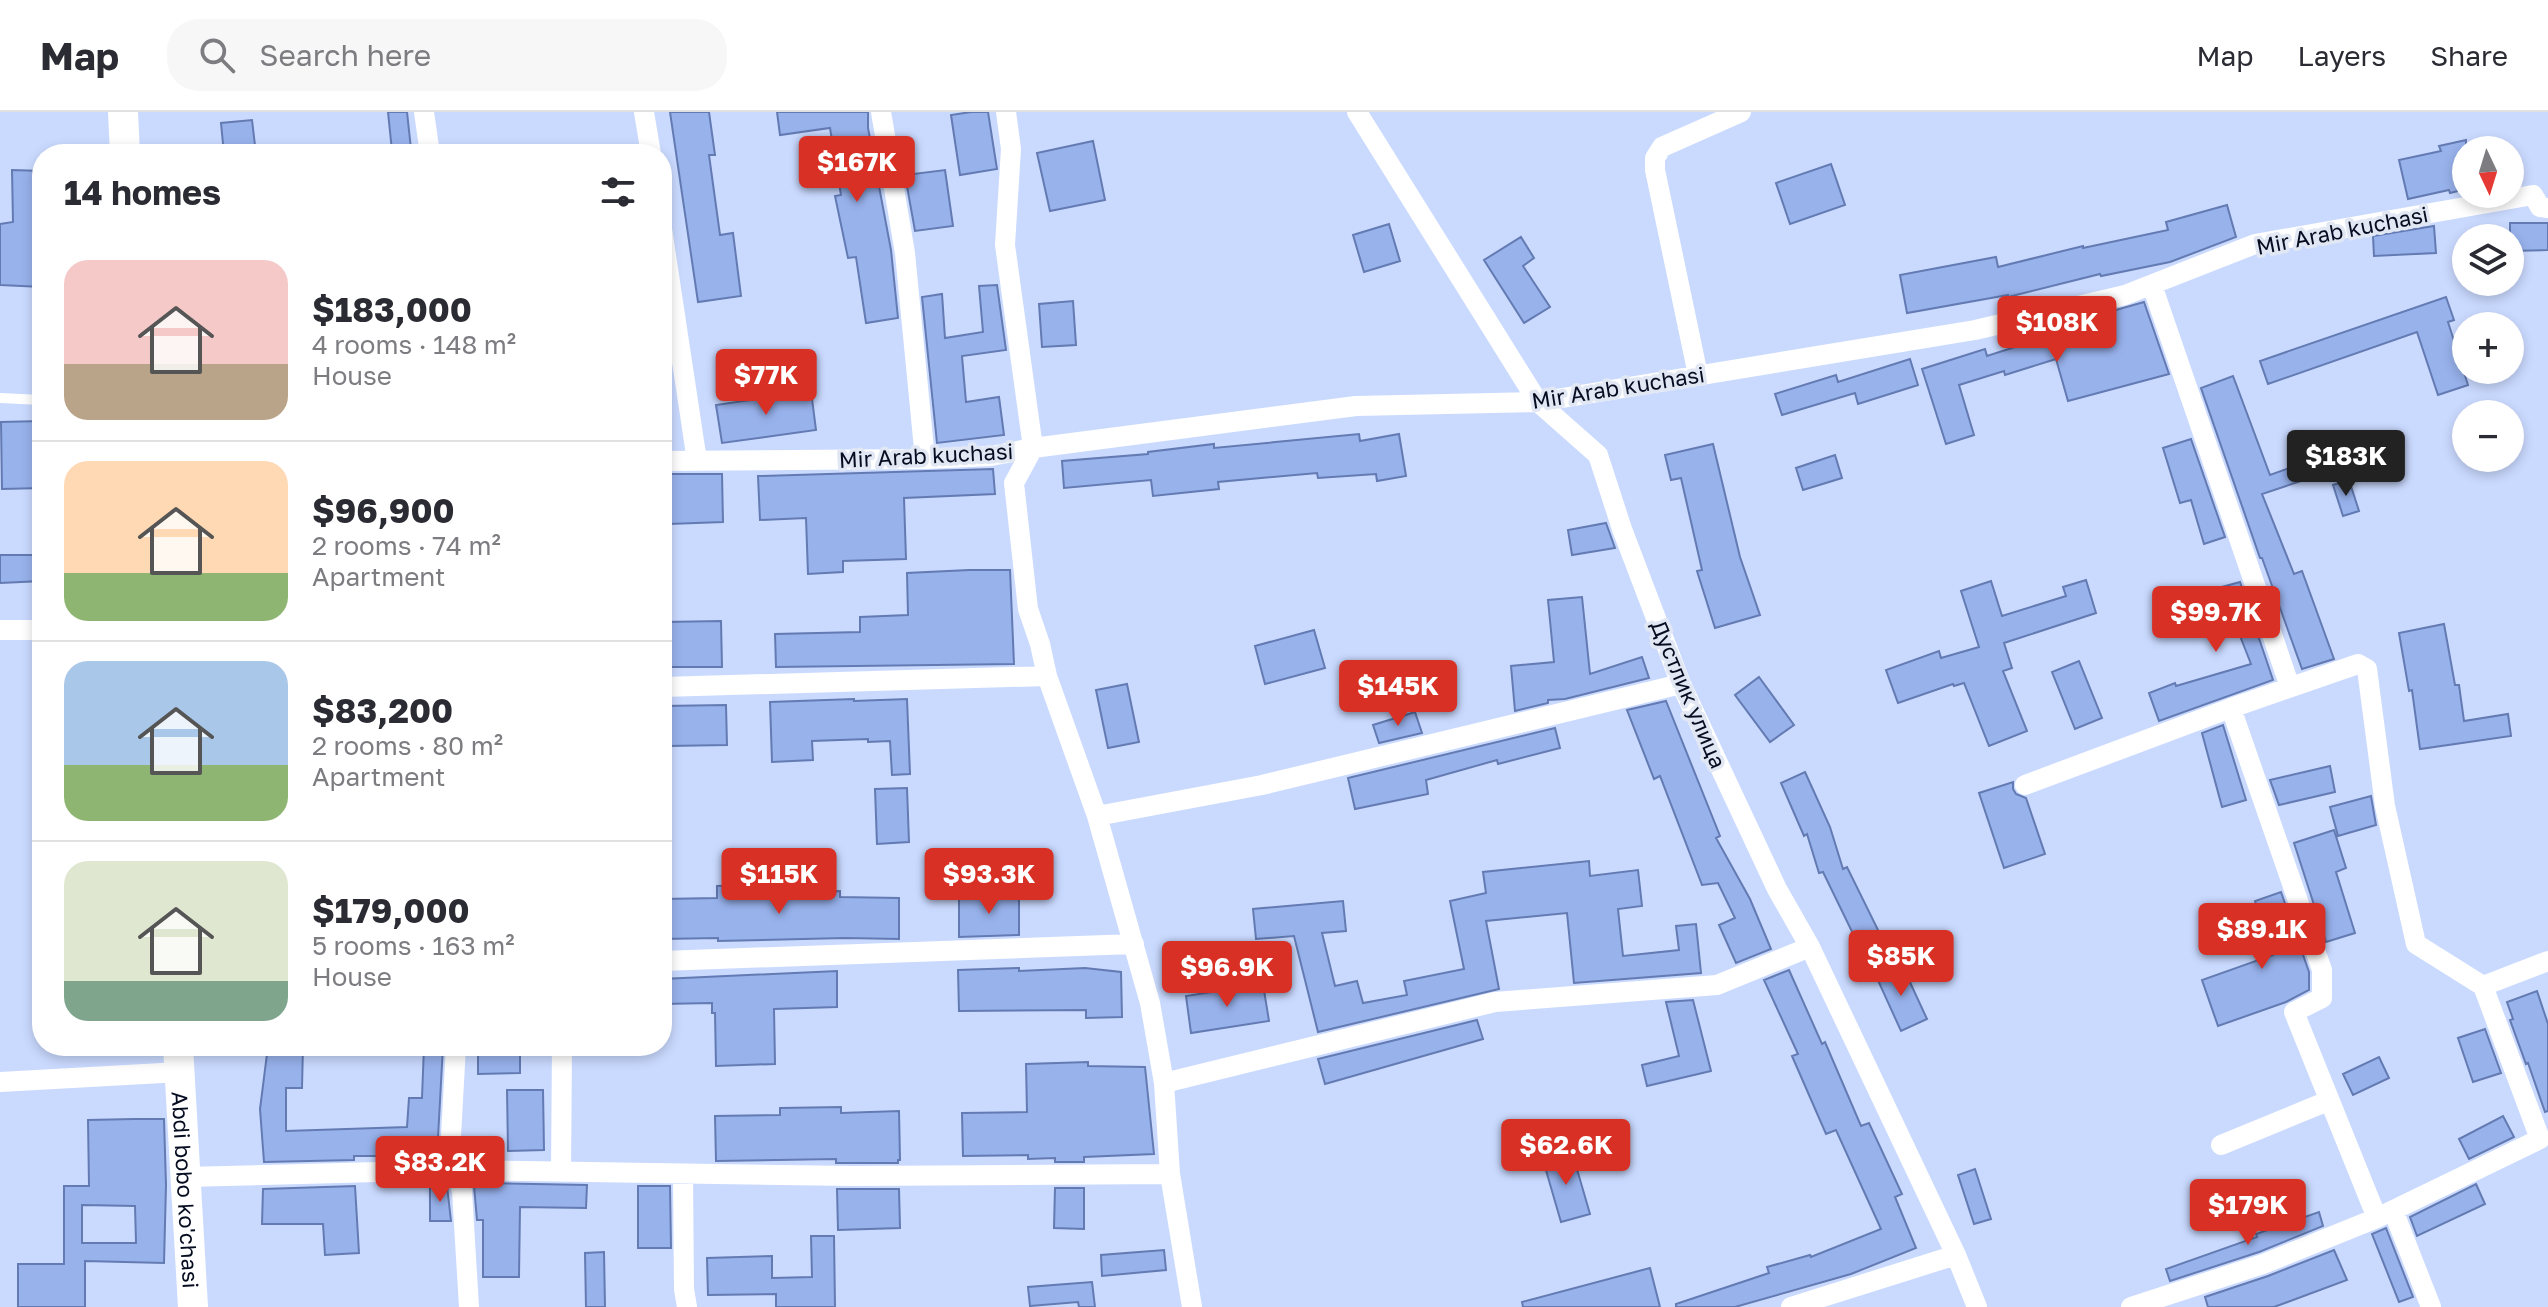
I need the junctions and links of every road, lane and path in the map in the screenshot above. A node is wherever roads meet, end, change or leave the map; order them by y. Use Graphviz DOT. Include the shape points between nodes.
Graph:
graph roads {
  1 [pos="123,112"];
  2 [pos="424,112"];
  3 [pos="644,112"];
  4 [pos="881,112"];
  5 [pos="1006,112"];
  6 [pos="1357,112"];
  7 [pos="1741,112"];
  8 [pos="125,144"];
  9 [pos="429,144"];
  10 [pos="649,144"];
  11 [pos="2548,208"];
  12 [pos="2152,285"];
  13 [pos="672,295"];
  14 [pos="1698,375"];
  15 [pos="0,398"];
  16 [pos="32,400"];
  17 [pos="1538,402"];
  18 [pos="1033,448"];
  19 [pos="925,459"];
  20 [pos="672,461"];
  21 [pos="697,461"];
  22 [pos="0,630"];
  23 [pos="32,630"];
  24 [pos="1047,676"];
  25 [pos="1681,684"];
  26 [pos="672,687"];
  27 [pos="2290,687"];
  28 [pos="2231,708"];
  29 [pos="2025,785"];
  30 [pos="1097,816"];
  31 [pos="1134,944"];
  32 [pos="1810,947"];
  33 [pos="672,961"];
  34 [pos="2548,961"];
  35 [pos="2483,986"];
  36 [pos="455,1056"];
  37 [pos="562,1056"];
  38 [pos="179,1059"];
  39 [pos="0,1082"];
  40 [pos="1164,1083"];
  41 [pos="2328,1101"];
  42 [pos="2221,1145"];
  43 [pos="454,1170"];
  44 [pos="561,1172"];
  45 [pos="683,1174"];
  46 [pos="1170,1174"];
  47 [pos="185,1177"];
  48 [pos="2385,1214"];
  49 [pos="1956,1255"];
  50 [pos="193,1307"];
  51 [pos="469,1307"];
  52 [pos="687,1307"];
  53 [pos="1192,1307"];
  54 [pos="1791,1307"];
  55 [pos="1977,1307"];
  56 [pos="2131,1307"];
  57 [pos="2431,1307"];
  1 -- 8 [label="main road"];
  2 -- 9 [label="street"];
  3 -- 10 [label="street"];
  4 -- 19 [label="street" via="905,253"];
  5 -- 18 [label="street" via="1011,149 1005,245"];
  6 -- 17 [label="street, Дустлик улица"];
  7 -- 14 [label="street" via="1662,147 1655,158"];
  11 -- 12 [label="street, Mir Arab kuchasi" via="2540,207 2533,195 2255,244"];
  12 -- 14 [label="street, Mir Arab kuchasi" via="1975,330"];
  12 -- 27 [label="street"];
  13 -- 21 [label="street"];
  14 -- 17 [label="street, Mir Arab kuchasi"];
  15 -- 16 [label="lane"];
  17 -- 18 [label="street, Mir Arab kuchasi" via="1356,406"];
  17 -- 25 [label="street, Дустлик улица" via="1598,455"];
  18 -- 19 [label="street, Mir Arab kuchasi"];
  18 -- 24 [label="street" via="1014,483 1028,609"];
  19 -- 21 [label="street, Mir Arab kuchasi"];
  20 -- 21 [label="street, Mir Arab kuchasi"];
  22 -- 23 [label="street"];
  24 -- 26 [label="street"];
  24 -- 30 [label="street"];
  25 -- 30 [label="street" via="1262,785"];
  25 -- 32 [label="street, Дустлик улица" via="1777,889"];
  27 -- 28 [label="street"];
  27 -- 35 [label="street" via="2358,664 2367,669 2385,806 2416,944"];
  28 -- 29 [label="street"];
  28 -- 41 [label="street" via="2322,970 2322,998 2294,1012"];
  30 -- 31 [label="street"];
  31 -- 33 [label="street"];
  31 -- 40 [label="street"];
  32 -- 40 [label="street" via="1717,985 1495,1002"];
  32 -- 49 [label="street, Дустлик улица"];
  34 -- 35 [label="street"];
  35 -- 48 [label="street" via="2540,1139"];
  36 -- 43 [label="street" via="450,1154"];
  37 -- 44 [label="street"];
  38 -- 39 [label="street"];
  38 -- 47 [label="main road, Abdi bobo ko'chasi"];
  40 -- 46 [label="street"];
  41 -- 42 [label="street"];
  41 -- 48 [label="street"];
  43 -- 44 [label="street"];
  43 -- 47 [label="street"];
  43 -- 51 [label="street" via="462,1191"];
  44 -- 45 [label="street"];
  45 -- 46 [label="street"];
  45 -- 52 [label="street"];
  46 -- 53 [label="street"];
  47 -- 50 [label="main road, Abdi bobo ko'chasi"];
  48 -- 56 [label="street" via="2263,1264"];
  48 -- 57 [label="street"];
  49 -- 54 [label="street"];
  49 -- 55 [label="street, Дустлик улица"];
}
